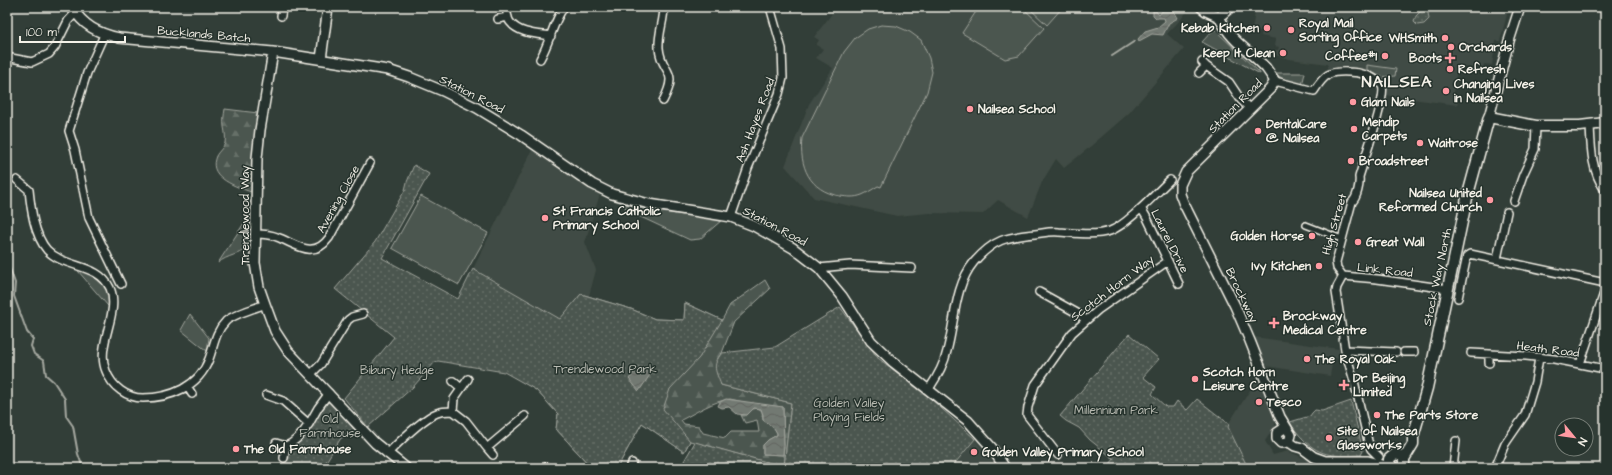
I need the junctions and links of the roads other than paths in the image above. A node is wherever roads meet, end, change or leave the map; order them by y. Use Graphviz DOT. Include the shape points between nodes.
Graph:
graph roads {
  1 [pos="280,7"];
  2 [pos="328,7"];
  3 [pos="506,7"];
  4 [pos="564,7"];
  5 [pos="664,7"];
  6 [pos="770,7"];
  7 [pos="1201,7"];
  8 [pos="1231,7"];
  9 [pos="1520,7"];
  10 [pos="76,9"];
  11 [pos="281,16"];
  12 [pos="508,17"];
  13 [pos="1219,17"];
  14 [pos="498,19"];
  15 [pos="104,35"];
  16 [pos="551,36"];
  17 [pos="273,52"];
  18 [pos="11,58"];
  19 [pos="321,59"];
  20 [pos="540,59"];
  21 [pos="1199,73"];
  22 [pos="1275,82"];
  23 [pos="1382,88"];
  24 [pos="666,100"];
  25 [pos="1250,109"];
  26 [pos="1489,117"];
  27 [pos="1605,123"];
  28 [pos="1590,125"];
  29 [pos="1536,126"];
  30 [pos="370,163"];
  31 [pos="17,180"];
  32 [pos="1170,180"];
  33 [pos="1180,185"];
  34 [pos="1605,190"];
  35 [pos="1514,201"];
  36 [pos="1141,208"];
  37 [pos="1507,212"];
  38 [pos="731,217"];
  39 [pos="1306,225"];
  40 [pos="255,234"];
  41 [pos="1342,239"];
  42 [pos="1497,259"];
  43 [pos="1168,261"];
  44 [pos="819,268"];
  45 [pos="912,268"];
  46 [pos="1343,276"];
  47 [pos="121,284"];
  48 [pos="1179,284"];
  49 [pos="1605,284"];
  50 [pos="1448,289"];
  51 [pos="1605,290"];
  52 [pos="1041,295"];
  53 [pos="1458,298"];
  54 [pos="265,304"];
  55 [pos="363,314"];
  56 [pos="1086,320"];
  57 [pos="1345,350"];
  58 [pos="1414,352"];
  59 [pos="1471,353"];
  60 [pos="1489,354"];
  61 [pos="1539,358"];
  62 [pos="1489,363"];
  63 [pos="1580,364"];
  64 [pos="1605,369"];
  65 [pos="310,375"];
  66 [pos="468,379"];
  67 [pos="453,381"];
  68 [pos="187,386"];
  69 [pos="461,388"];
  70 [pos="929,389"];
  71 [pos="329,393"];
  72 [pos="192,394"];
  73 [pos="266,395"];
  74 [pos="453,411"];
  75 [pos="525,416"];
  76 [pos="309,424"];
  77 [pos="1456,441"];
  78 [pos="276,443"];
  79 [pos="286,446"];
  80 [pos="487,448"];
  81 [pos="387,454"];
  82 [pos="493,455"];
  83 [pos="1058,455"];
  84 [pos="1378,457"];
  85 [pos="284,458"];
  86 [pos="1368,461"];
  87 [pos="1398,463"];
  88 [pos="406,468"];
  89 [pos="1005,468"];
  90 [pos="1452,468"];
  91 [pos="1496,468"];
  1 -- 11 [label="street"];
  2 -- 19 [label="street"];
  3 -- 12 [label="street"];
  4 -- 16 [label="street"];
  5 -- 24 [label="street" via="659,47 670,79"];
  6 -- 38 [label="street, Ash Hayes Road" via="782,49 783,78"];
  7 -- 13 [label="street"];
  8 -- 13 [label="street"];
  9 -- 26 [label="street, Stock Way North"];
  10 -- 15 [label="street, Bucklands Batch" via="87,26"];
  10 -- 18 [label="street" via="49,54 32,62"];
  12 -- 14 [label="street"];
  12 -- 16 [label="street" via="519,29"];
  13 -- 22 [label="street" via="1225,29 1266,68"];
  15 -- 17 [label="street, Bucklands Batch"];
  15 -- 47 [label="street" via="87,73 69,131 89,218"];
  16 -- 20 [label="street"];
  17 -- 19 [label="street, Station Road"];
  17 -- 40 [label="street, Trendlewood Way" via="259,137"];
  19 -- 38 [label="street, Station Road" via="388,70 443,91 496,119 592,184 612,194 649,204"];
  21 -- 25 [label="street" via="1204,64 1229,82"];
  22 -- 23 [label="street, Station Road" via="1314,91 1325,76 1335,72 1362,74 1376,80"];
  22 -- 25 [label="street, Station Road"];
  23 -- 41 [label="street, High Street" via="1380,104 1359,176 1360,182"];
  25 -- 33 [label="street, Station Road" via="1188,170"];
  26 -- 29 [label="main road"];
  26 -- 50 [label="main road, Stock Way North" via="1467,198"];
  27 -- 28 [label="main road"];
  28 -- 29 [label="main road"];
  28 -- 34 [label="street" via="1594,168"];
  29 -- 35 [label="street" via="1535,149"];
  30 -- 40 [label="street, Avening Close" via="329,238 322,245 306,250 274,236"];
  31 -- 68 [label="street" via="29,190 40,238 47,249 59,258 101,275 110,289 113,305 104,358 111,381 121,391 136,398 178,392"];
  32 -- 36 [label="street"];
  33 -- 86 [label="street, Brockway" via="1183,202 1235,306 1287,434 1314,457 1325,461"];
  36 -- 43 [label="street, Laurel Drive"];
  36 -- 70 [label="street" via="1109,231 1053,232 1018,236 1002,239 988,248 973,264 963,282 947,352 939,374"];
  37 -- 42 [label="street"];
  38 -- 44 [label="street, Station Road" via="787,244"];
  39 -- 41 [label="street"];
  40 -- 54 [label="street, Trendlewood Way" via="255,263"];
  41 -- 46 [label="street, High Street" via="1336,265"];
  42 -- 49 [label="street"];
  42 -- 53 [label="street" via="1470,254 1467,256"];
  43 -- 48 [label="street, Laurel Drive"];
  43 -- 56 [label="street, Scotch Horn Way"];
  44 -- 45 [label="street" via="850,265"];
  44 -- 70 [label="street, Station Road" via="842,296 870,341"];
  46 -- 50 [label="street, Link Road"];
  46 -- 57 [label="street" via="1336,292"];
  50 -- 87 [label="main road, Stock Way North" via="1413,436"];
  51 -- 63 [label="street"];
  52 -- 56 [label="street"];
  54 -- 65 [label="street, Trendlewood Way" via="281,340"];
  54 -- 68 [label="street" via="230,318 224,323 216,336 205,369"];
  55 -- 65 [label="street" via="348,320 323,360"];
  56 -- 83 [label="street, Scotch Horn Way" via="1068,338 1038,380 1027,411 1028,416"];
  57 -- 58 [label="street"];
  57 -- 84 [label="street" via="1370,449"];
  59 -- 60 [label="street, Heath Road"];
  60 -- 61 [label="street, Heath Road"];
  60 -- 62 [label="street"];
  61 -- 63 [label="street, Heath Road"];
  61 -- 91 [label="street" via="1536,382 1525,415 1505,444"];
  63 -- 64 [label="street, Heath Road"];
  65 -- 71 [label="street, Trendlewood Way"];
  66 -- 69 [label="street"];
  67 -- 69 [label="street"];
  68 -- 72 [label="street"];
  69 -- 74 [label="street" via="453,401"];
  70 -- 89 [label="street, Station Road" via="976,429"];
  71 -- 76 [label="street"];
  71 -- 81 [label="street, Trendlewood Way"];
  73 -- 76 [label="street" via="281,400"];
  74 -- 80 [label="street" via="466,421"];
  74 -- 81 [label="street" via="441,411 433,415"];
  75 -- 80 [label="street"];
  76 -- 79 [label="street" via="297,439"];
  77 -- 90 [label="street"];
  78 -- 79 [label="street"];
  79 -- 85 [label="street"];
  80 -- 82 [label="street"];
  81 -- 88 [label="street, Trendlewood Way"];
  84 -- 86 [label="street, Brockway"];
  84 -- 87 [label="street, Brockway"];
  86 -- 87 [label="street, Brockway"];
}
